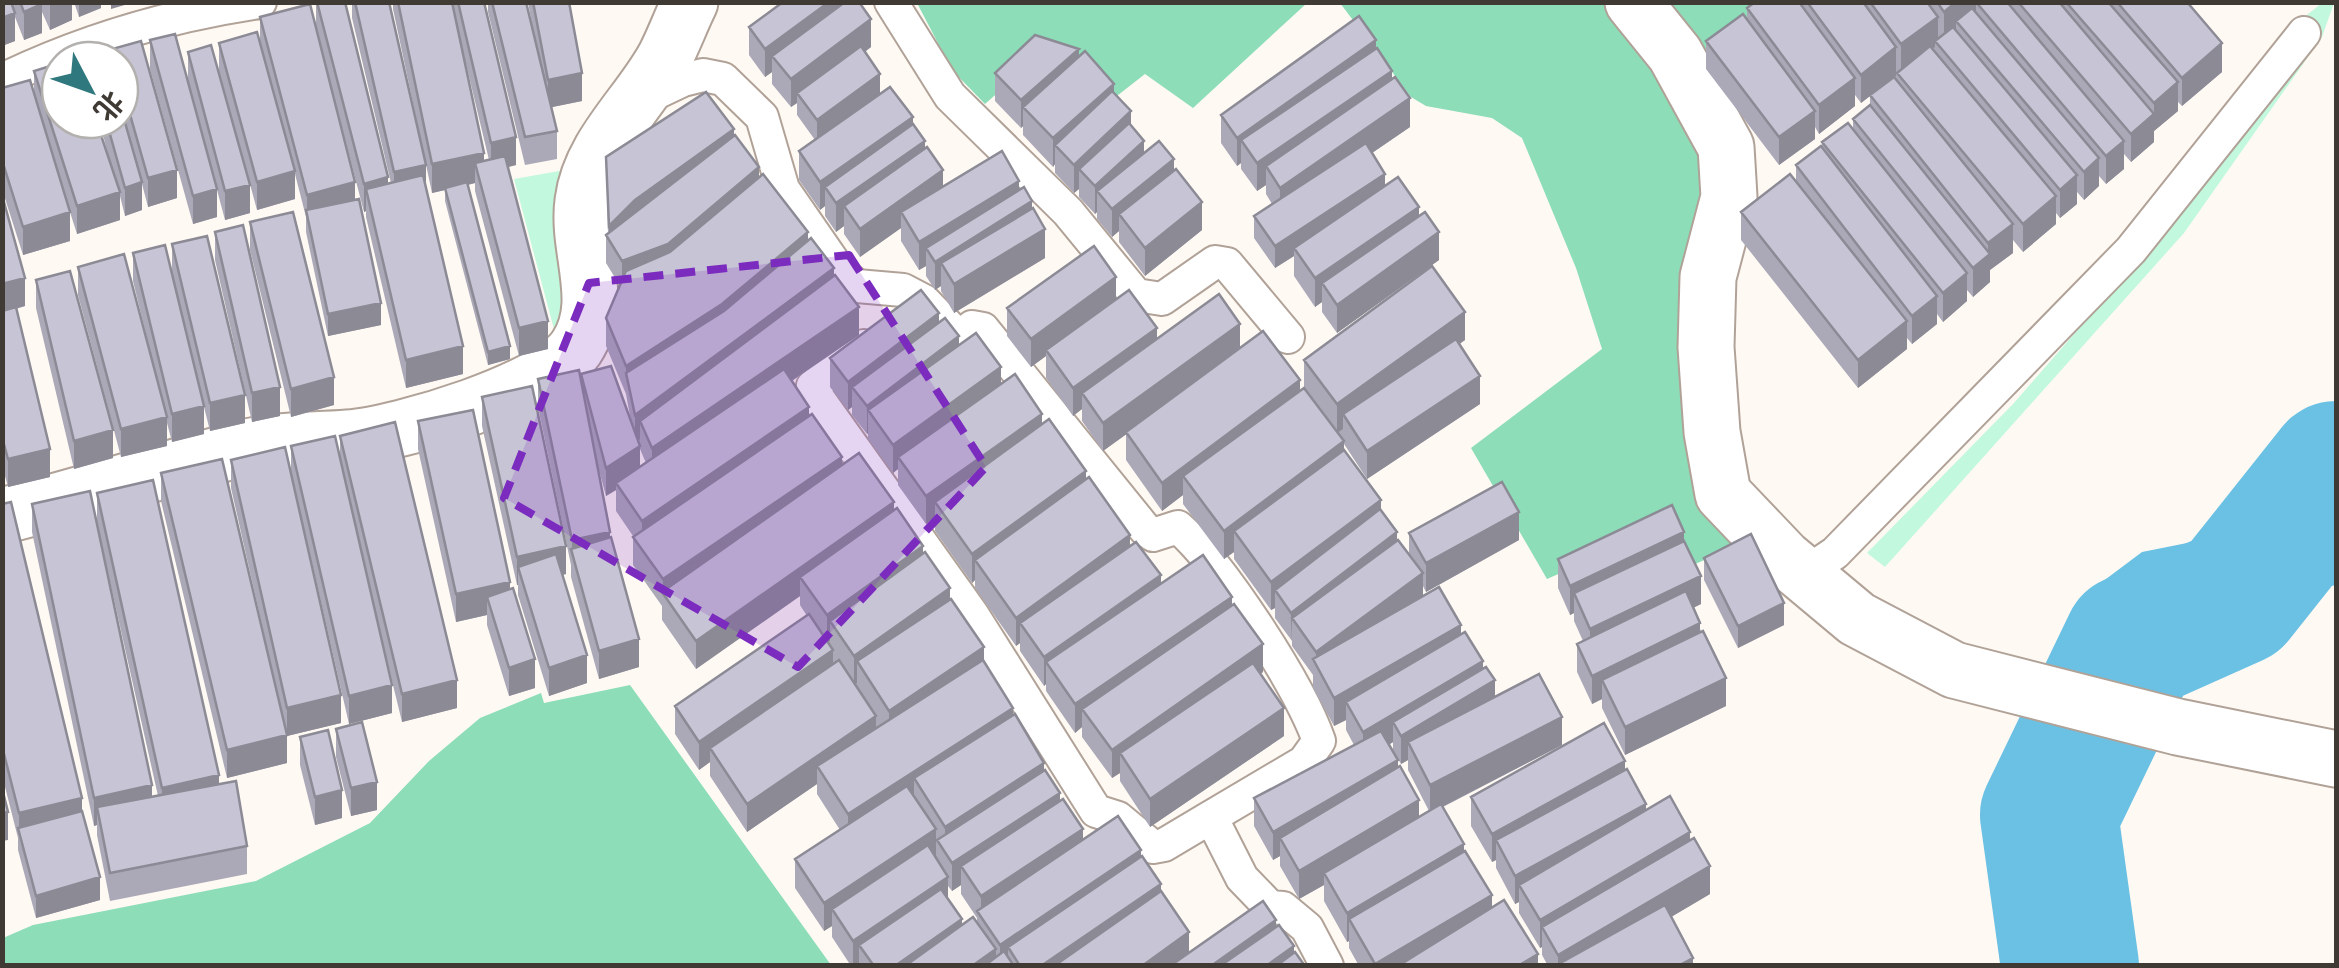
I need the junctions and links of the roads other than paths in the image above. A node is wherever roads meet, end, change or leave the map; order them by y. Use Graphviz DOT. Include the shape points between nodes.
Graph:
graph roads {
  1 [pos="260,2"];
  2 [pos="690,2"];
  3 [pos="891,2"];
  4 [pos="1632,2"];
  5 [pos="2304,33"];
  6 [pos="2,80"];
  7 [pos="636,102"];
  8 [pos="924,301"];
  9 [pos="1288,338"];
  10 [pos="2,516"];
  11 [pos="1804,574"];
  12 [pos="2336,759"];
  13 [pos="1210,816"];
  14 [pos="1327,966"];
  1 -- 6 [label="lane" via="158,22"];
  2 -- 7 [label="street"];
  3 -- 9 [label="lane" via="950,96 1068,212 1136,295 1162,298 1215,262 1227,264"];
  4 -- 11 [label="street" via="1674,54 1726,147 1729,197 1708,276 1706,347 1723,494"];
  5 -- 11 [label="lane" via="2130,250 1835,553"];
  7 -- 8 [label="lane" via="682,80 723,79 762,116 783,189 841,273 857,286 887,286"];
  7 -- 10 [label="street" via="612,132 583,198 589,324 558,369 486,402 386,432 285,439"];
  8 -- 13 [label="lane" via="954,330 964,334 972,326 995,339 1145,529 1153,535 1178,528 1185,533 1300,702 1319,741 1315,752"];
  8 -- 13 [label="lane" via="822,378 813,386 815,394 972,614 1096,812 1118,818 1153,846"];
  11 -- 12 [label="street" via="1857,618 1954,670"];
  13 -- 14 [label="lane" via="1242,878 1270,907 1282,908 1307,928"];
}
